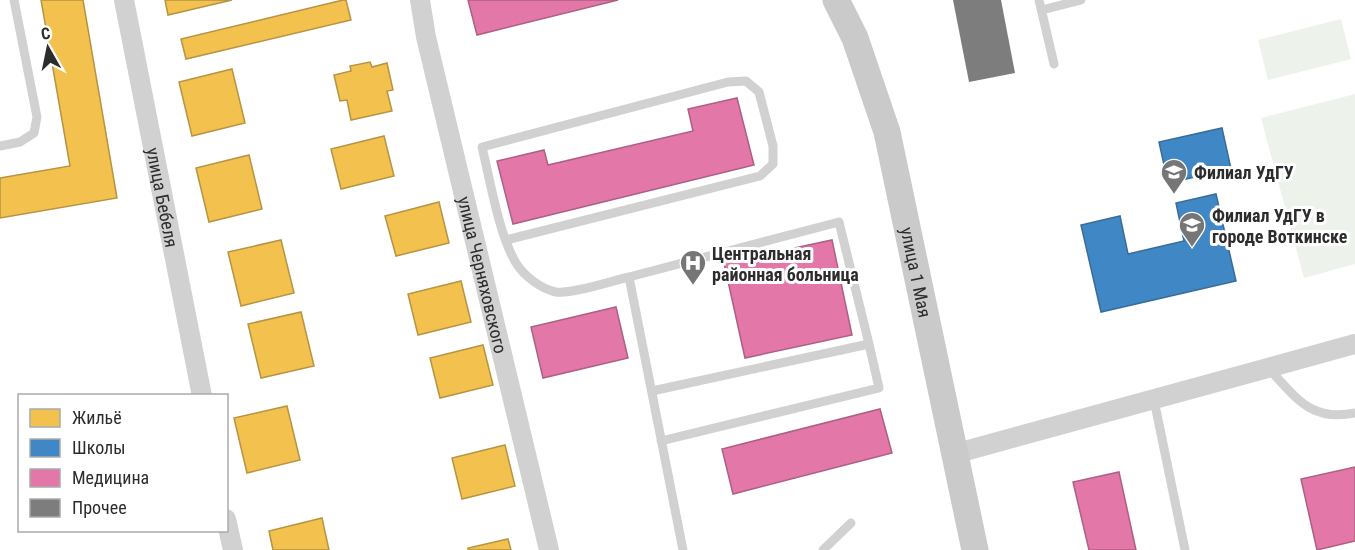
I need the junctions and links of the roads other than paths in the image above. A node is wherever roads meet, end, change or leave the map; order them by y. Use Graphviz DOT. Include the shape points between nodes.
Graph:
graph roads {
  1 [pos="14,0"];
  2 [pos="124,0"];
  3 [pos="420,0"];
  4 [pos="836,0"];
  5 [pos="1039,0"];
  6 [pos="1081,0"];
  7 [pos="1042,10"];
  8 [pos="1054,64"];
  9 [pos="0,146"];
  10 [pos="506,240"];
  11 [pos="629,277"];
  12 [pos="869,344"];
  13 [pos="1355,344"];
  14 [pos="1268,368"];
  15 [pos="652,392"];
  16 [pos="202,394"];
  17 [pos="1154,400"];
  18 [pos="1355,413"];
  19 [pos="661,441"];
  20 [pos="954,454"];
  21 [pos="851,523"];
  22 [pos="228,529"];
  23 [pos="232,550"];
  24 [pos="549,550"];
  25 [pos="683,550"];
  26 [pos="823,550"];
  27 [pos="975,550"];
  28 [pos="1185,550"];
  1 -- 9 [label="lane" via="37,117 34,133 20,142"];
  2 -- 16 [label="street, улица Бебеля"];
  3 -- 24 [label="street, улица Черняховского"];
  4 -- 20 [label="main road, улица 1 Мая" via="855,38 887,132"];
  5 -- 7 [label="lane"];
  6 -- 7 [label="lane"];
  7 -- 8 [label="lane"];
  10 -- 10 [label="lane" via="482,147 728,82 746,81 759,93 773,146 772,164 760,176"];
  10 -- 11 [label="lane" via="516,263 530,280 556,292"];
  11 -- 12 [label="lane" via="839,222"];
  11 -- 15 [label="lane"];
  12 -- 15 [label="lane"];
  12 -- 19 [label="lane" via="879,388"];
  13 -- 14 [label="street"];
  14 -- 17 [label="street"];
  14 -- 18 [label="lane" via="1304,405 1323,414"];
  15 -- 19 [label="lane"];
  17 -- 20 [label="street"];
  17 -- 28 [label="lane"];
  19 -- 25 [label="lane"];
  20 -- 27 [label="main road, улица 1 Мая"];
  21 -- 26 [label="lane"];
  22 -- 23 [label="street"];
}
